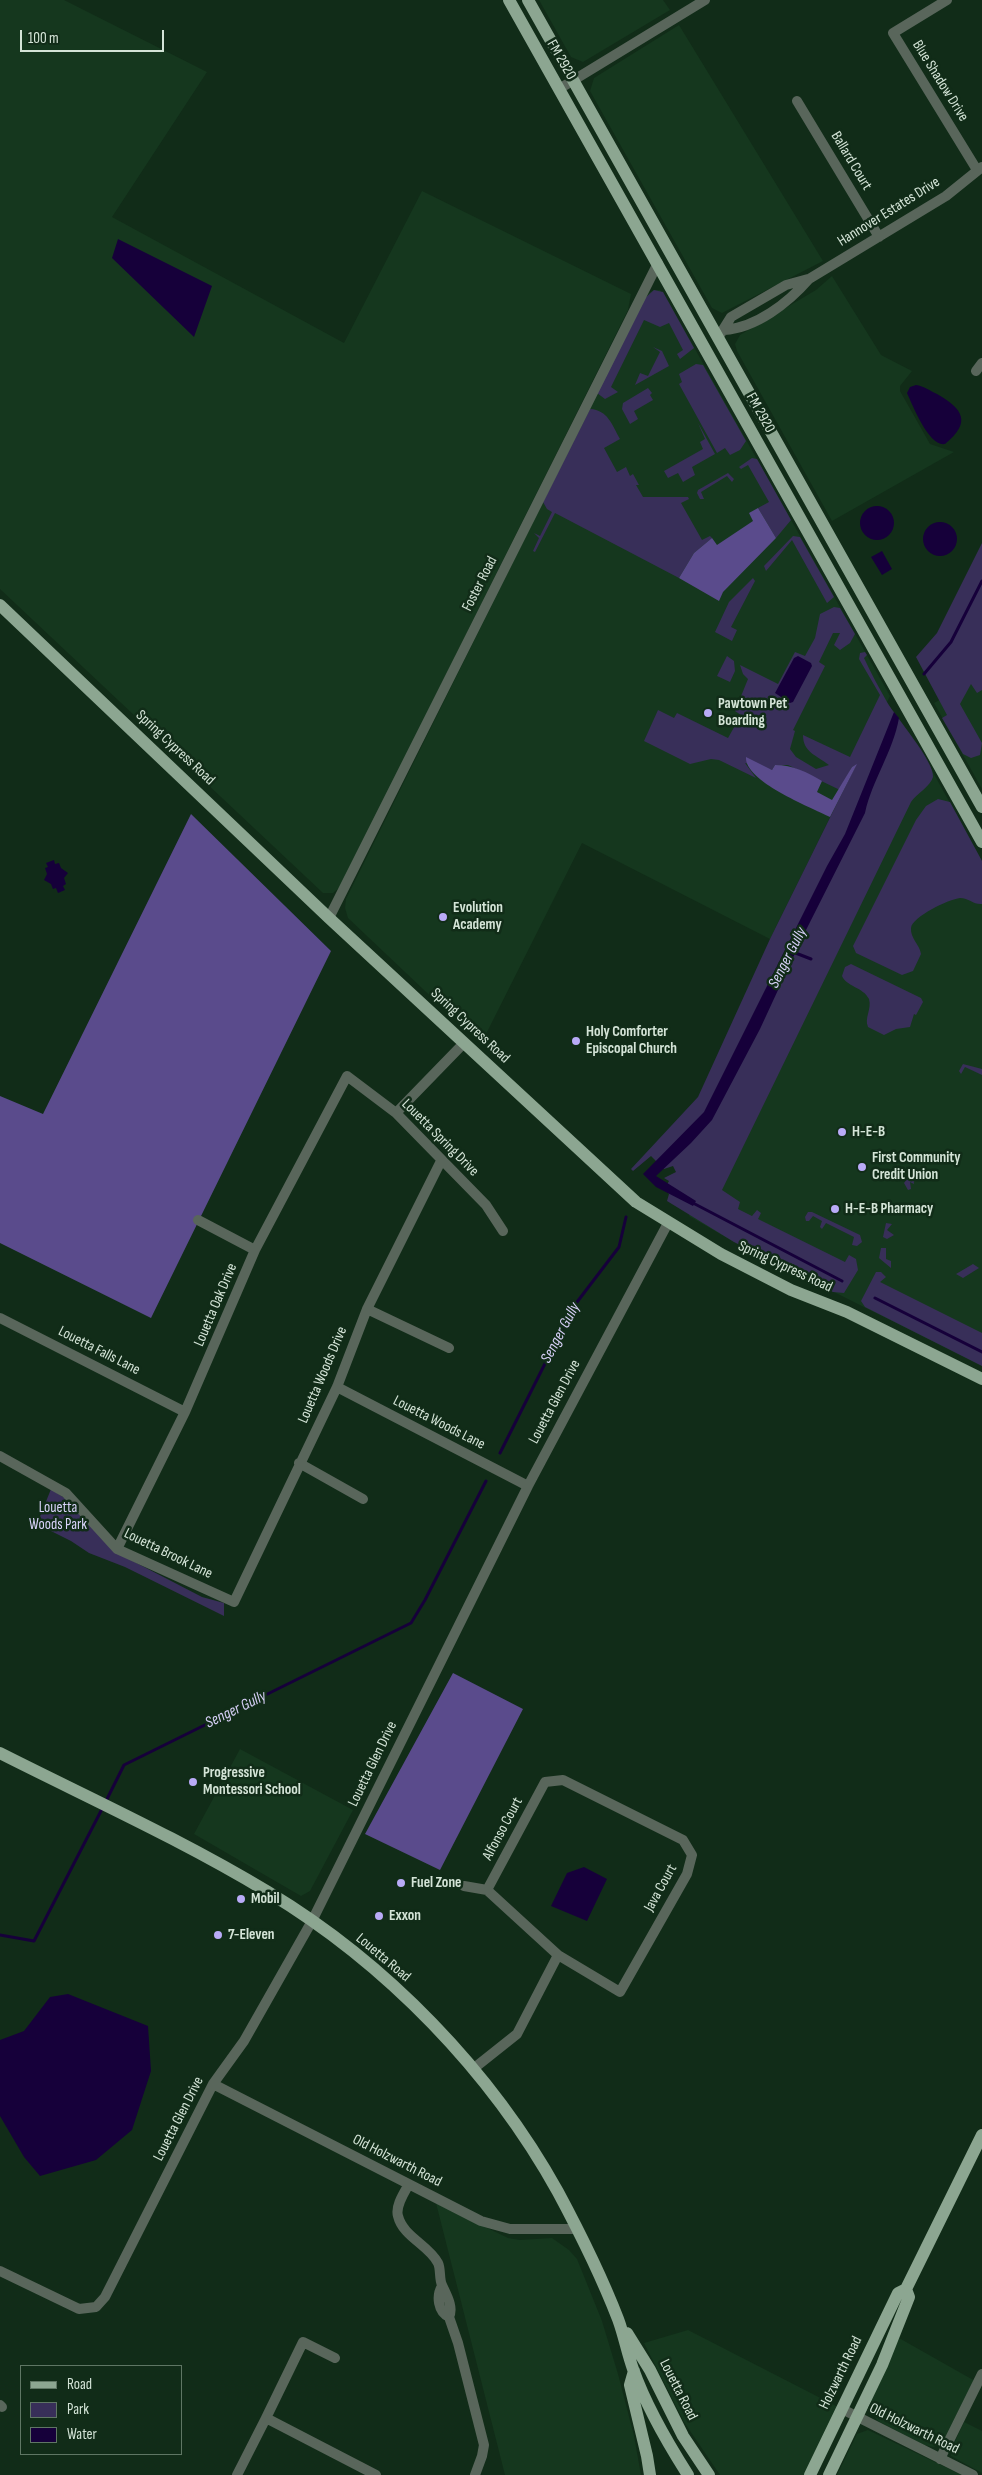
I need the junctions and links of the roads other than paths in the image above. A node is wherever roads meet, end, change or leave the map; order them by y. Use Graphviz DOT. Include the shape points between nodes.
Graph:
graph roads {
  1 [pos="509,0"];
  2 [pos="528,0"];
  3 [pos="705,0"];
  4 [pos="947,0"];
  5 [pos="573,80"];
  6 [pos="560,89"];
  7 [pos="797,102"];
  8 [pos="980,169"];
  9 [pos="879,236"];
  10 [pos="658,263"];
  11 [pos="809,279"];
  12 [pos="721,333"];
  13 [pos="0,605"];
  14 [pos="982,806"];
  15 [pos="982,842"];
  16 [pos="329,918"];
  17 [pos="464,1044"];
  18 [pos="347,1076"];
  19 [pos="396,1113"];
  20 [pos="441,1161"];
  21 [pos="198,1220"];
  22 [pos="668,1223"];
  23 [pos="503,1231"];
  24 [pos="255,1250"];
  25 [pos="367,1309"];
  26 [pos="0,1318"];
  27 [pos="449,1348"];
  28 [pos="982,1380"];
  29 [pos="337,1387"];
  30 [pos="185,1412"];
  31 [pos="0,1456"];
  32 [pos="298,1463"];
  33 [pos="528,1486"];
  34 [pos="363,1499"];
  35 [pos="117,1549"];
  36 [pos="234,1602"];
  37 [pos="0,1753"];
  38 [pos="545,1782"];
  39 [pos="464,1886"];
  40 [pos="487,1890"];
  41 [pos="312,1921"];
  42 [pos="558,1955"];
  43 [pos="473,2069"];
  44 [pos="213,2084"];
  45 [pos="982,2135"];
  46 [pos="409,2184"];
  47 [pos="577,2229"];
  48 [pos="0,2271"];
  49 [pos="906,2289"];
  50 [pos="618,2320"];
  51 [pos="335,2358"];
  52 [pos="634,2371"];
  53 [pos="982,2374"];
  54 [pos="842,2409"];
  55 [pos="857,2417"];
  56 [pos="266,2418"];
  57 [pos="940,2459"];
  58 [pos="365,2472"];
  59 [pos="237,2475"];
  60 [pos="376,2475"];
  61 [pos="474,2475"];
  62 [pos="650,2475"];
  63 [pos="688,2475"];
  64 [pos="709,2475"];
  65 [pos="810,2475"];
  66 [pos="829,2475"];
  67 [pos="973,2475"];
  1 -- 6 [label="main road, FM 2920 / FM 2920"];
  2 -- 5 [label="main road, FM 2920 / FM 2920"];
  3 -- 5 [label="street"];
  4 -- 8 [label="street, Blue Shadow Drive" via="893,33"];
  5 -- 6 [label="street"];
  5 -- 12 [label="main road, FM 2920 / FM 2920"];
  6 -- 10 [label="main road, FM 2920 / FM 2920"];
  7 -- 9 [label="street, Ballard Court"];
  8 -- 9 [label="street, Hannover Estates Drive" via="946,196"];
  9 -- 11 [label="street, Hannover Estates Drive"];
  10 -- 15 [label="main road, FM 2920 / FM 2920"];
  10 -- 16 [label="street, Foster Road"];
  11 -- 12 [label="street, Hannover Estates Drive" via="793,297 775,309 739,329"];
  11 -- 12 [label="street, Hannover Estates Drive" via="786,285 731,317"];
  12 -- 14 [label="main road, FM 2920 / FM 2920"];
  13 -- 16 [label="main road, Spring Cypress Road"];
  16 -- 17 [label="main road, Spring Cypress Road"];
  17 -- 19 [label="street"];
  17 -- 22 [label="main road, Spring Cypress Road" via="593,1165 636,1202"];
  18 -- 19 [label="street, Louetta Spring Drive"];
  18 -- 24 [label="street, Louetta Oak Drive"];
  19 -- 20 [label="street, Louetta Spring Drive"];
  20 -- 23 [label="street, Louetta Spring Drive" via="486,1205"];
  20 -- 25 [label="street, Louetta Woods Drive"];
  21 -- 24 [label="street"];
  22 -- 28 [label="main road, Spring Cypress Road" via="791,1290 847,1312"];
  22 -- 33 [label="street, Louetta Glen Drive"];
  24 -- 30 [label="street, Louetta Oak Drive"];
  25 -- 27 [label="street"];
  25 -- 29 [label="street, Louetta Woods Drive"];
  26 -- 30 [label="street, Louetta Falls Lane"];
  29 -- 32 [label="street, Louetta Woods Drive"];
  29 -- 33 [label="street, Louetta Woods Lane"];
  30 -- 35 [label="street, Louetta Oak Drive"];
  31 -- 35 [label="street, Louetta Brook Lane" via="66,1493"];
  32 -- 34 [label="street"];
  32 -- 36 [label="street, Louetta Woods Drive"];
  33 -- 41 [label="street, Louetta Glen Drive"];
  35 -- 36 [label="street, Louetta Brook Lane"];
  37 -- 41 [label="main road, Louetta Road" via="253,1883"];
  38 -- 40 [label="street, Alfonso Court"];
  38 -- 42 [label="street, Java Court" via="563,1780 684,1840 692,1855 686,1874 620,1992"];
  39 -- 40 [label="street"];
  40 -- 42 [label="street"];
  41 -- 43 [label="main road, Louetta Road" via="428,2019"];
  41 -- 44 [label="street, Louetta Glen Drive" via="244,2041"];
  42 -- 43 [label="street" via="517,2034"];
  43 -- 47 [label="main road, Louetta Road" via="540,2162"];
  44 -- 46 [label="street, Old Holzwarth Road"];
  44 -- 48 [label="street, Louetta Glen Drive" via="102,2302 90,2308 74,2308"];
  45 -- 49 [label="main road, Holzwarth Road"];
  46 -- 47 [label="street, Old Holzwarth Road" via="499,2227"];
  46 -- 61 [label="street" via="397,2215 403,2227 438,2262 451,2313 449,2317 484,2445"];
  47 -- 50 [label="main road, Louetta Road"];
  49 -- 54 [label="main road, Holzwarth Road" via="898,2293"];
  49 -- 55 [label="main road, Holzwarth Road" via="909,2297"];
  50 -- 52 [label="main road, Louetta Road"];
  50 -- 64 [label="main road, Louetta Road" via="650,2370 683,2436"];
  51 -- 56 [label="street" via="303,2342"];
  52 -- 62 [label="main road" via="630,2385"];
  52 -- 63 [label="main road, Louetta Road" via="668,2444"];
  53 -- 57 [label="street"];
  54 -- 55 [label="street, Old Holzwarth Road"];
  54 -- 65 [label="main road, Holzwarth Road"];
  55 -- 57 [label="street, Old Holzwarth Road"];
  55 -- 66 [label="main road, Holzwarth Road"];
  56 -- 58 [label="street"];
  56 -- 59 [label="street"];
  57 -- 67 [label="street, Old Holzwarth Road"];
  58 -- 60 [label="street"];
}
